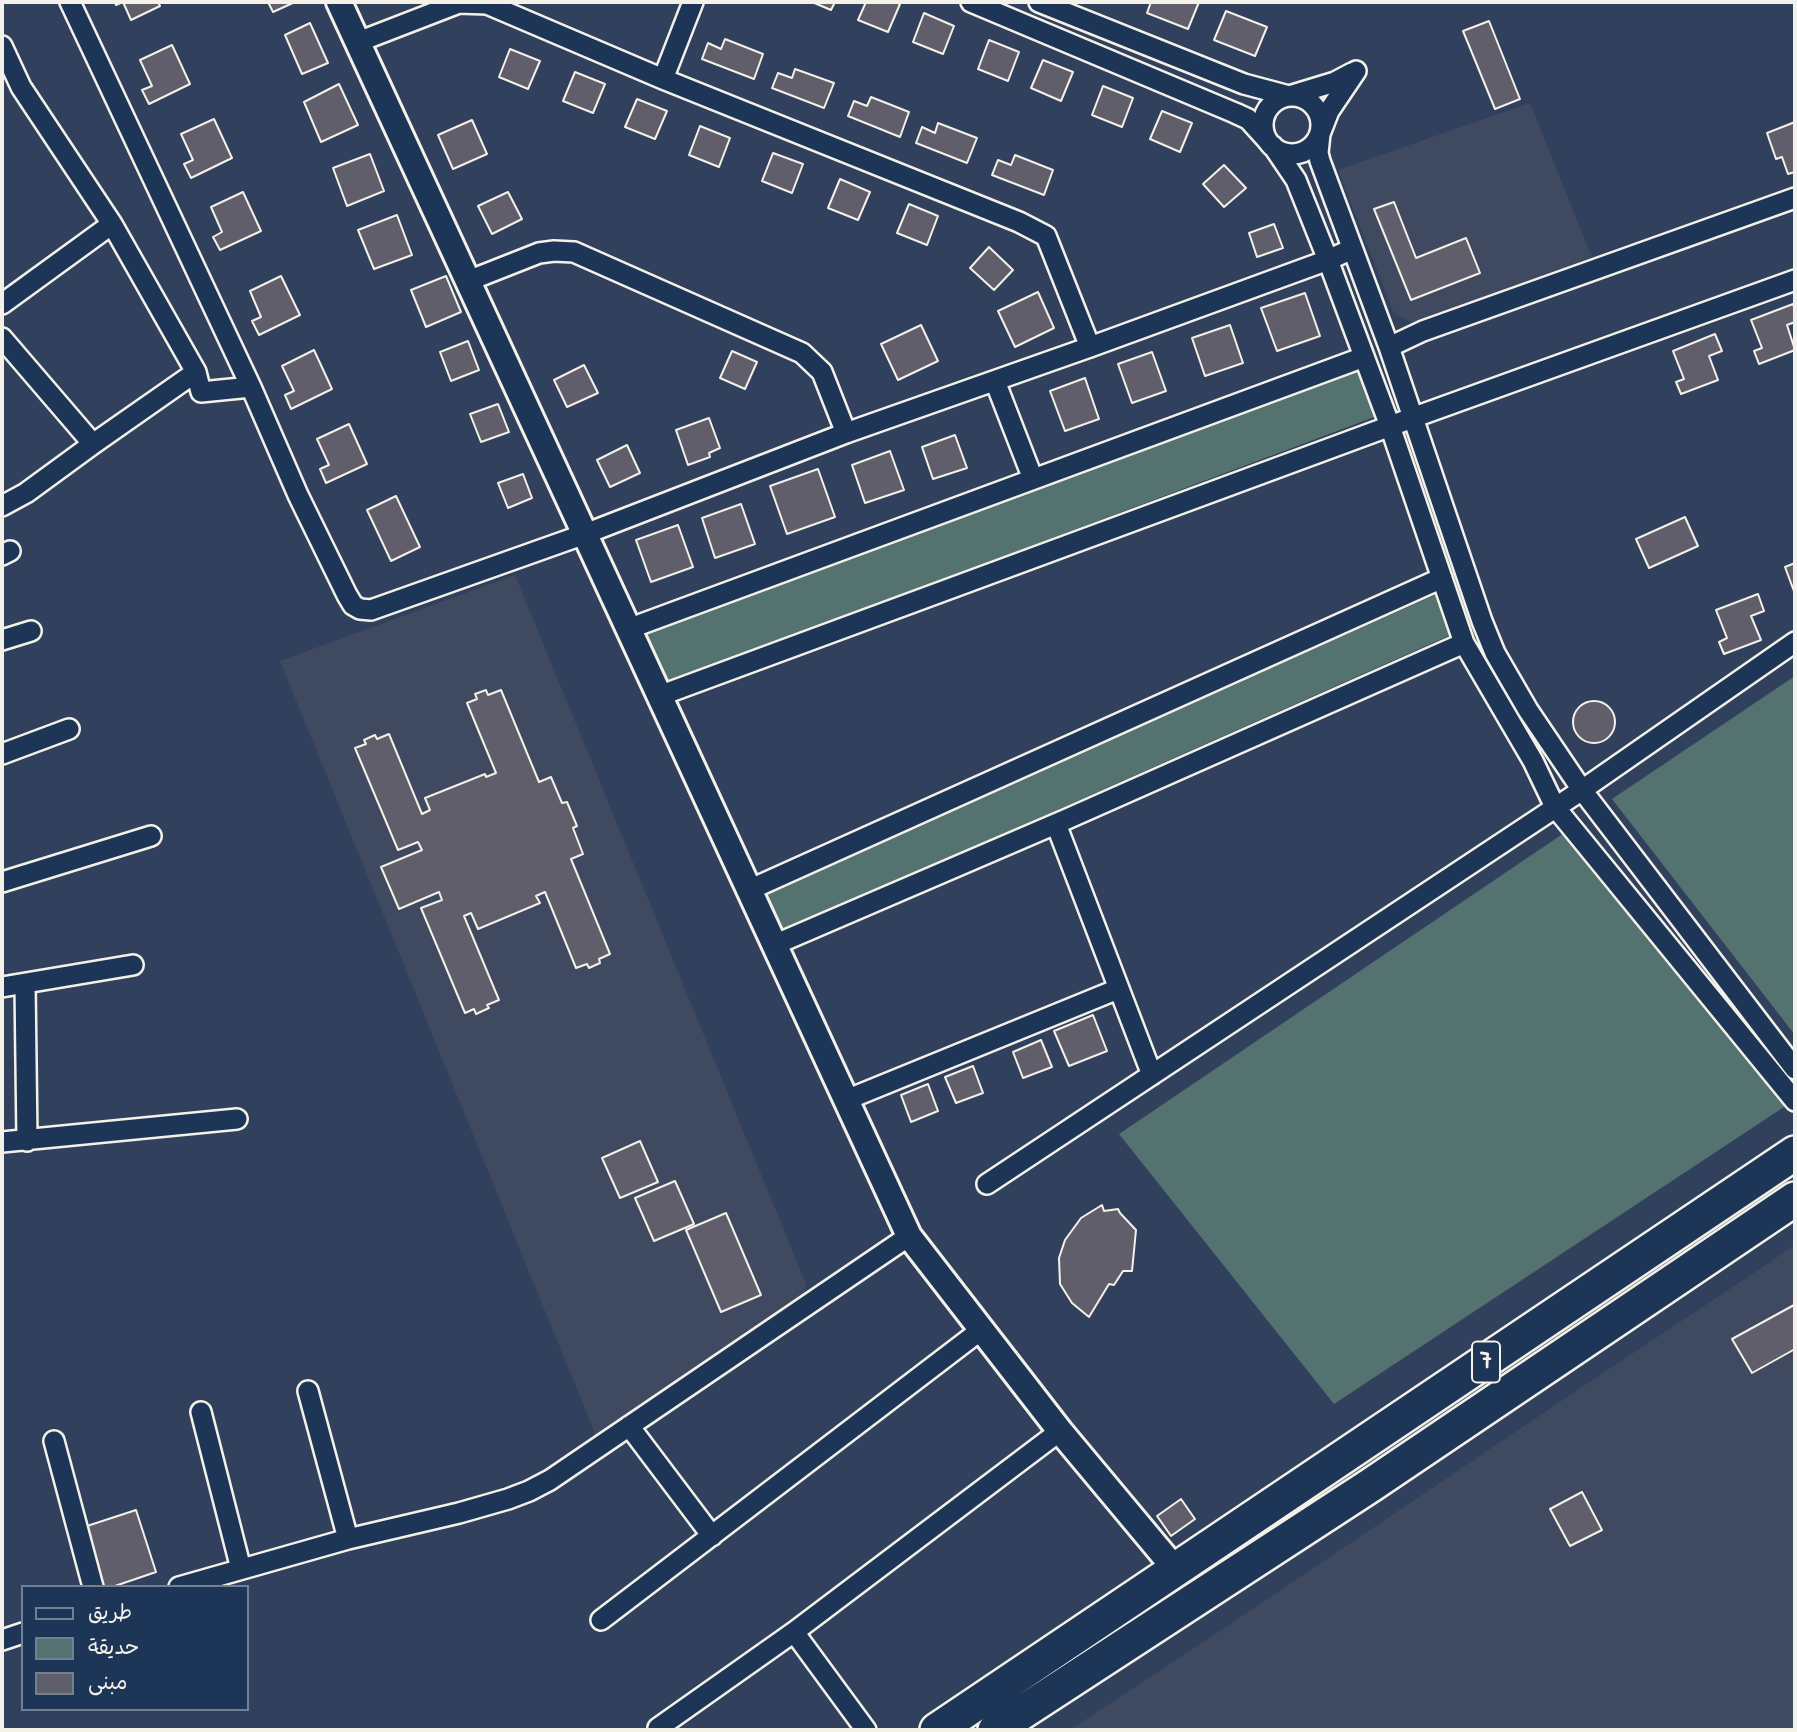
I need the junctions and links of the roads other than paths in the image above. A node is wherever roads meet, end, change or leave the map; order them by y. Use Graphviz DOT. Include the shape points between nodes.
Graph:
graph roads {
  1 [pos="70,2"];
  2 [pos="339,2"];
  3 [pos="693,2"];
  4 [pos="971,2"];
  5 [pos="1039,2"];
  6 [pos="358,42"];
  7 [pos="2,46"];
  8 [pos="663,79"];
  9 [pos="21,87"];
  10 [pos="2,92"];
  11 [pos="1289,96"];
  12 [pos="1320,134"];
  13 [pos="1270,143"];
  14 [pos="1795,198"];
  15 [pos="112,223"];
  16 [pos="1352,249"];
  17 [pos="1328,260"];
  18 [pos="1795,280"];
  19 [pos="468,281"];
  20 [pos="2,304"];
  21 [pos="2,338"];
  22 [pos="1090,346"];
  23 [pos="1389,347"];
  24 [pos="1364,356"];
  25 [pos="196,372"];
  26 [pos="995,380"];
  27 [pos="251,387"];
  28 [pos="1412,418"];
  29 [pos="1390,426"];
  30 [pos="846,433"];
  31 [pos="93,443"];
  32 [pos="1033,479"];
  33 [pos="2,506"];
  34 [pos="584,534"];
  35 [pos="1442,578"];
  36 [pos="628,629"];
  37 [pos="31,631"];
  38 [pos="2,640"];
  39 [pos="1795,642"];
  40 [pos="1464,643"];
  41 [pos="659,696"];
  42 [pos="69,729"];
  43 [pos="2,754"];
  44 [pos="1582,790"];
  45 [pos="1555,807"];
  46 [pos="1056,824"];
  47 [pos="151,836"];
  48 [pos="2,882"];
  49 [pos="749,890"];
  50 [pos="774,945"];
  51 [pos="133,965"];
  52 [pos="25,984"];
  53 [pos="2,987"];
  54 [pos="1118,989"];
  55 [pos="1795,1069"];
  56 [pos="1152,1075"];
  57 [pos="846,1100"];
  58 [pos="1795,1101"];
  59 [pos="237,1119"];
  60 [pos="27,1141"];
  61 [pos="2,1142"];
  62 [pos="1795,1153"];
  63 [pos="987,1184"];
  64 [pos="1795,1199"];
  65 [pos="909,1236"];
  66 [pos="981,1330"];
  67 [pos="308,1391"];
  68 [pos="201,1412"];
  69 [pos="629,1426"];
  70 [pos="1060,1431"];
  71 [pos="54,1441"];
  72 [pos="1329,1467"];
  73 [pos="1349,1499"];
  74 [pos="712,1536"];
  75 [pos="348,1539"];
  76 [pos="241,1569"];
  77 [pos="1176,1570"];
  78 [pos="92,1585"];
  79 [pos="186,1585"];
  80 [pos="1188,1604"];
  81 [pos="601,1620"];
  82 [pos="794,1632"];
  83 [pos="21,1634"];
  84 [pos="2,1640"];
  85 [pos="657,1728"];
  86 [pos="866,1730"];
  87 [pos="937,1730"];
  88 [pos="995,1730"];
  1 -- 27 [label="street"];
  2 -- 6 [label="street"];
  3 -- 8 [label="street"];
  4 -- 13 [label="street" via="1236,113"];
  5 -- 11 [label="street" via="1244,83"];
  6 -- 8 [label="street" via="460,3 487,4"];
  6 -- 19 [label="street"];
  7 -- 9 [label="street"];
  8 -- 22 [label="street" via="1046,236"];
  9 -- 10 [label="street"];
  9 -- 15 [label="street"];
  11 -- 12 [label="street" via="1305,100 1317,111"];
  11 -- 12 [label="street" via="1356,71 1329,111"];
  11 -- 13 [label="street" via="1274,103 1265,116 1264,132"];
  12 -- 13 [label="street" via="1303,152 1287,153"];
  12 -- 16 [label="street" via="1322,172"];
  13 -- 17 [label="street" via="1296,180"];
  14 -- 23 [label="street"];
  15 -- 20 [label="street"];
  15 -- 25 [label="street"];
  16 -- 17 [label="street"];
  16 -- 23 [label="street"];
  17 -- 22 [label="street"];
  17 -- 24 [label="street"];
  18 -- 28 [label="street"];
  19 -- 30 [label="street" via="539,253 574,252 802,353 822,372"];
  19 -- 34 [label="street"];
  21 -- 31 [label="street"];
  22 -- 26 [label="street"];
  23 -- 28 [label="street"];
  24 -- 29 [label="street"];
  24 -- 32 [label="street"];
  25 -- 27 [label="street" via="201,392"];
  25 -- 31 [label="street"];
  26 -- 30 [label="street"];
  26 -- 32 [label="street"];
  27 -- 34 [label="street" via="347,595 360,609 371,610"];
  28 -- 29 [label="street"];
  28 -- 44 [label="street" via="1495,653"];
  29 -- 35 [label="street"];
  29 -- 41 [label="street"];
  30 -- 34 [label="street"];
  31 -- 33 [label="street"];
  32 -- 36 [label="street"];
  34 -- 36 [label="street"];
  35 -- 40 [label="street"];
  35 -- 49 [label="street"];
  36 -- 41 [label="street"];
  37 -- 38 [label="street"];
  39 -- 44 [label="street"];
  40 -- 45 [label="street"];
  40 -- 46 [label="street"];
  41 -- 49 [label="street"];
  42 -- 43 [label="street"];
  44 -- 45 [label="street"];
  44 -- 55 [label="street"];
  45 -- 56 [label="street"];
  45 -- 58 [label="street"];
  46 -- 50 [label="street"];
  46 -- 54 [label="street"];
  47 -- 48 [label="street"];
  49 -- 50 [label="street"];
  50 -- 57 [label="street"];
  51 -- 52 [label="street"];
  52 -- 53 [label="street"];
  52 -- 60 [label="street"];
  54 -- 56 [label="street"];
  54 -- 57 [label="street"];
  56 -- 63 [label="street"];
  57 -- 65 [label="street"];
  59 -- 60 [label="street"];
  60 -- 61 [label="street"];
  62 -- 72 [label="highway, 7"];
  64 -- 73 [label="highway, 7"];
  65 -- 66 [label="street"];
  65 -- 69 [label="street"];
  66 -- 70 [label="street"];
  66 -- 74 [label="street"];
  67 -- 75 [label="street"];
  68 -- 76 [label="street"];
  69 -- 74 [label="street"];
  69 -- 75 [label="street" via="529,1491 460,1513"];
  70 -- 77 [label="street"];
  70 -- 82 [label="street"];
  71 -- 78 [label="street"];
  72 -- 73 [label="highway"];
  72 -- 77 [label="highway, 7"];
  73 -- 80 [label="highway, 7"];
  74 -- 81 [label="street"];
  75 -- 76 [label="street"];
  76 -- 79 [label="street"];
  77 -- 80 [label="highway"];
  77 -- 87 [label="highway, 7"];
  80 -- 88 [label="highway, 7"];
  82 -- 85 [label="street"];
  82 -- 86 [label="street"];
  83 -- 84 [label="street"];
}
